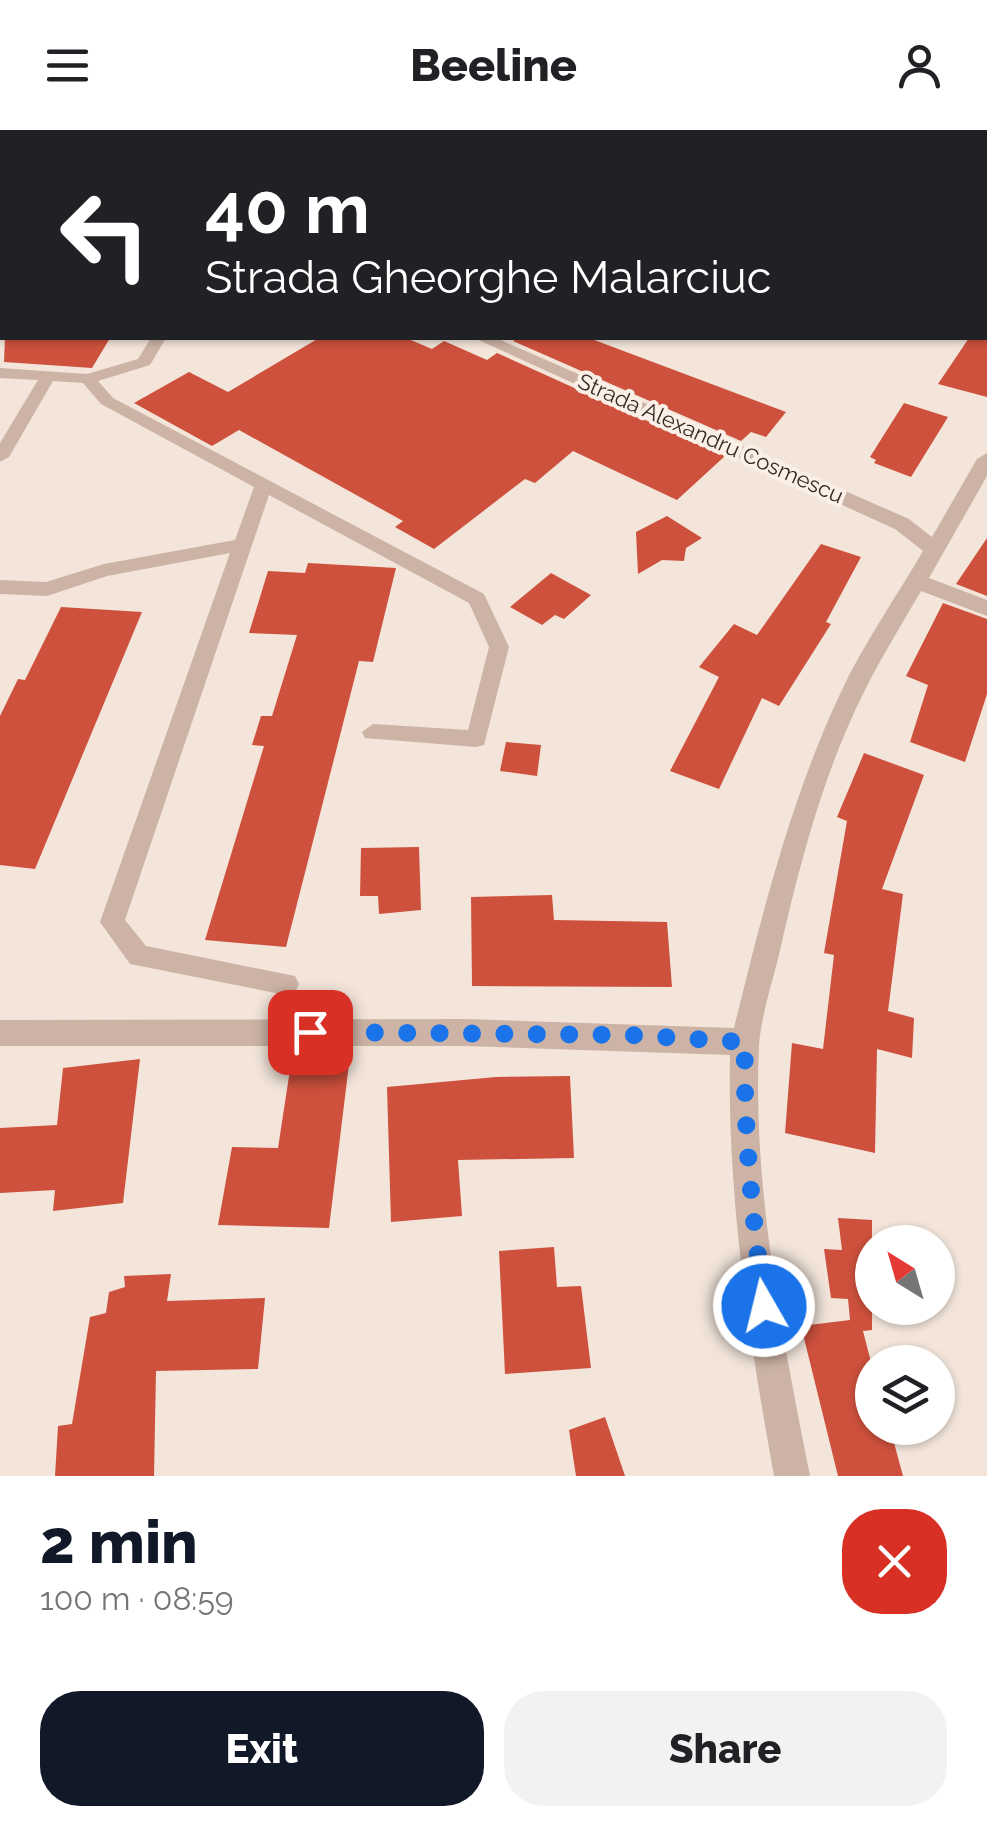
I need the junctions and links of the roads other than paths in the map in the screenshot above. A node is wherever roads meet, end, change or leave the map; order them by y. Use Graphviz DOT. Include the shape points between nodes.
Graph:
graph roads {
  1 [pos="157,340"];
  2 [pos="488,340"];
  3 [pos="0,372"];
  4 [pos="49,376"];
  5 [pos="88,379"];
  6 [pos="0,457"];
  7 [pos="987,459"];
  8 [pos="264,482"];
  9 [pos="242,545"];
  10 [pos="934,549"];
  11 [pos="914,580"];
  12 [pos="0,587"];
  13 [pos="987,608"];
  14 [pos="373,732"];
  15 [pos="286,984"];
  16 [pos="0,1033"];
  17 [pos="745,1042"];
  18 [pos="792,1476"];
  1 -- 5 [label="lane" via="144,362"];
  2 -- 10 [label="street, Strada Alexandru Cosmescu" via="884,516"];
  3 -- 4 [label="lane"];
  4 -- 5 [label="lane"];
  4 -- 6 [label="lane"];
  5 -- 8 [label="lane" via="107,401"];
  7 -- 10 [label="street"];
  8 -- 9 [label="lane"];
  8 -- 14 [label="lane" via="477,599 500,648 476,738"];
  9 -- 12 [label="lane" via="104,570 47,589"];
  9 -- 15 [label="lane" via="112,922 138,956"];
  10 -- 11 [label="street"];
  11 -- 13 [label="street"];
  11 -- 17 [label="street" via="854,690 801,816"];
  16 -- 17 [label="street" via="386,1032"];
  17 -- 18 [label="street" via="751,1204"];
}
